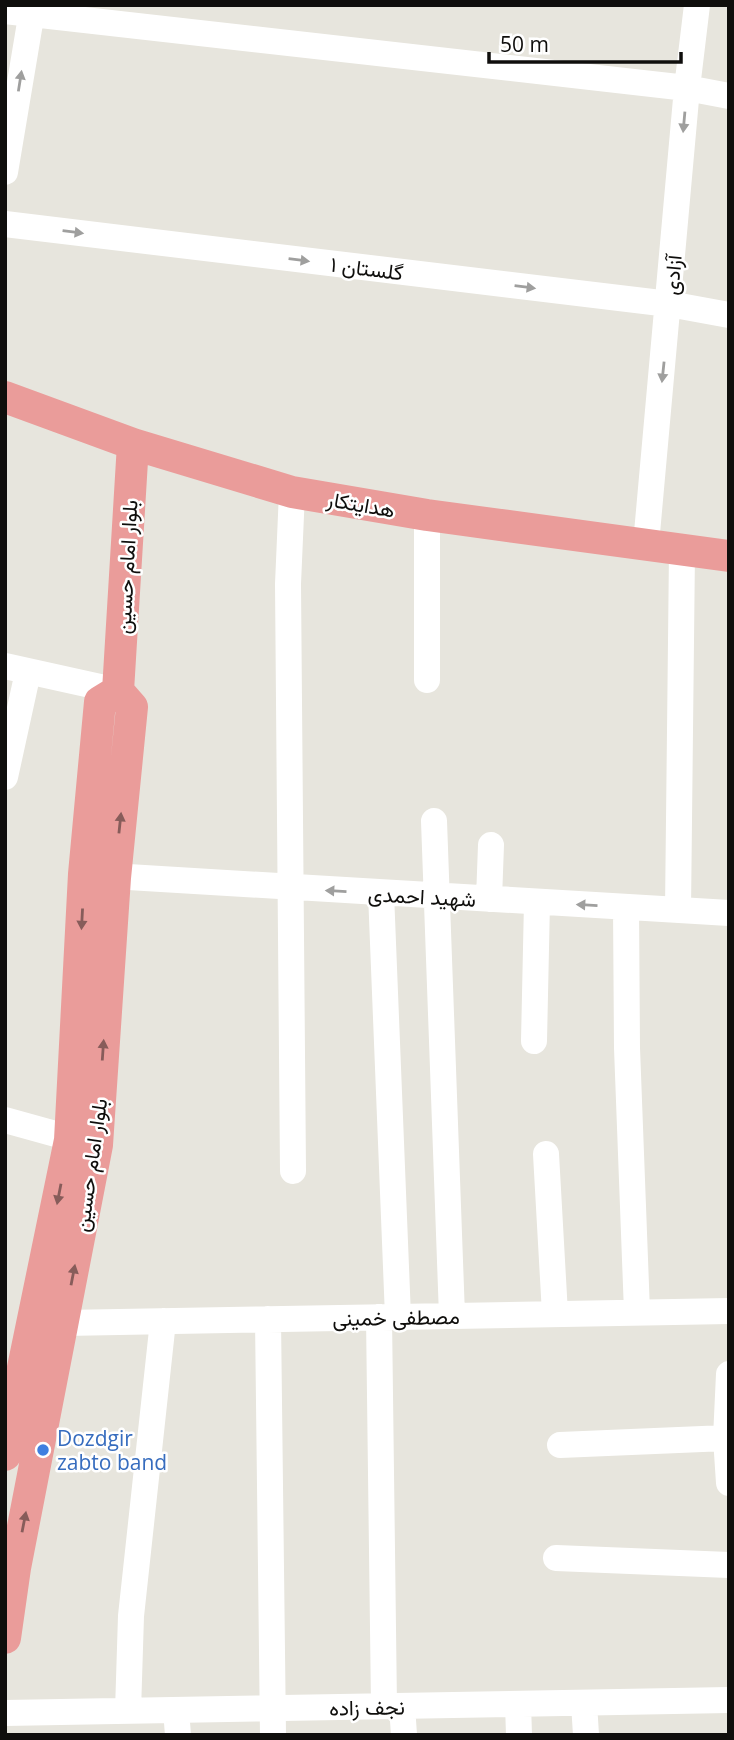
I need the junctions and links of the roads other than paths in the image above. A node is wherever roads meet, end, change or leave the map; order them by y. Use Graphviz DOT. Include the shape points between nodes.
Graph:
graph roads {
  1 [pos="697,5"];
  2 [pos="32,10"];
  3 [pos="5,11"];
  4 [pos="687,88"];
  5 [pos="729,96"];
  6 [pos="5,172"];
  7 [pos="5,224"];
  8 [pos="669,304"];
  9 [pos="729,315"];
  10 [pos="5,397"];
  11 [pos="133,444"];
  12 [pos="292,492"];
  13 [pos="426,515"];
  14 [pos="646,544"];
  15 [pos="682,551"];
  16 [pos="729,556"];
  17 [pos="17,669"];
  18 [pos="427,680"];
  19 [pos="118,691"];
  20 [pos="5,777"];
  21 [pos="434,821"];
  22 [pos="491,845"];
  23 [pos="99,876"];
  24 [pos="291,888"];
  25 [pos="381,893"];
  26 [pos="437,897"];
  27 [pos="489,899"];
  28 [pos="537,902"];
  29 [pos="625,907"];
  30 [pos="678,910"];
  31 [pos="729,913"];
  32 [pos="534,1041"];
  33 [pos="5,1120"];
  34 [pos="84,1142"];
  35 [pos="546,1154"];
  36 [pos="293,1171"];
  37 [pos="729,1311"];
  38 [pos="637,1312"];
  39 [pos="555,1314"];
  40 [pos="452,1316"];
  41 [pos="388,1317"];
  42 [pos="268,1319"];
  43 [pos="163,1321"];
  44 [pos="64,1323"];
  45 [pos="33,1328"];
  46 [pos="729,1374"];
  47 [pos="726,1438"];
  48 [pos="559,1445"];
  49 [pos="5,1455"];
  50 [pos="729,1483"];
  51 [pos="556,1558"];
  52 [pos="729,1565"];
  53 [pos="10,1568"];
  54 [pos="5,1638"];
  55 [pos="729,1700"];
  56 [pos="584,1703"];
  57 [pos="518,1704"];
  58 [pos="393,1706"];
  59 [pos="272,1709"];
  60 [pos="5,1713"];
  61 [pos="115,1719"];
  62 [pos="177,1722"];
  63 [pos="273,1735"];
  64 [pos="404,1735"];
  65 [pos="519,1735"];
  66 [pos="586,1735"];
  1 -- 4 [label="street, آزادی"];
  2 -- 3 [label="street"];
  2 -- 4 [label="street"];
  6 -- 2 [label="street, one-way"];
  4 -- 5 [label="street"];
  4 -- 8 [label="street, آزادی, one-way"];
  7 -- 8 [label="street, گلستان ۱, one-way"];
  8 -- 9 [label="street, گلستان ۱"];
  8 -- 14 [label="street, آزادی, one-way"];
  10 -- 11 [label="main road, هدایتکار"];
  11 -- 12 [label="main road, هدایتکار"];
  11 -- 19 [label="main road, بلوار امام حسین"];
  12 -- 13 [label="main road, هدایتکار"];
  12 -- 24 [label="street" via="288,584"];
  13 -- 14 [label="main road, هدایتکار"];
  13 -- 18 [label="street"];
  14 -- 15 [label="main road, هدایتکار"];
  15 -- 16 [label="main road, هدایتکار"];
  15 -- 30 [label="street"];
  17 -- 19 [label="street"];
  17 -- 20 [label="street"];
  19 -- 23 [label="main road, بلوار امام حسین" via="132,707"];
  21 -- 26 [label="street"];
  22 -- 27 [label="street"];
  23 -- 24 [label="street, شهید احمدی"];
  23 -- 34 [label="main road, بلوار امام حسین"];
  25 -- 24 [label="street, شهید احمدی, one-way"];
  24 -- 36 [label="street"];
  25 -- 26 [label="street, شهید احمدی"];
  25 -- 41 [label="street"];
  26 -- 27 [label="street, شهید احمدی"];
  26 -- 40 [label="street"];
  27 -- 28 [label="street, شهید احمدی"];
  29 -- 28 [label="street, شهید احمدی, one-way"];
  28 -- 32 [label="street"];
  29 -- 30 [label="street, شهید احمدی"];
  29 -- 38 [label="street"];
  30 -- 31 [label="street, شهید احمدی"];
  33 -- 34 [label="street"];
  44 -- 34 [label="main road, بلوار امام حسین, one-way"];
  34 -- 45 [label="main road, بلوار امام حسین, one-way"];
  35 -- 39 [label="street"];
  37 -- 38 [label="street, مصطفی خمینی"];
  38 -- 39 [label="street, مصطفی خمینی"];
  39 -- 40 [label="street, مصطفی خمینی"];
  40 -- 41 [label="street, مصطفی خمینی"];
  41 -- 42 [label="street, مصطفی خمینی"];
  41 -- 58 [label="street"];
  42 -- 43 [label="street, مصطفی خمینی"];
  42 -- 59 [label="street"];
  43 -- 44 [label="street, مصطفی خمینی"];
  43 -- 61 [label="street" via="131,1616"];
  44 -- 45 [label="street, مصطفی خمینی"];
  53 -- 44 [label="main road, بلوار امام حسین, one-way"];
  45 -- 49 [label="main road, بلوار امام حسین"];
  46 -- 47 [label="street"];
  47 -- 48 [label="street"];
  47 -- 50 [label="street"];
  51 -- 52 [label="street"];
  53 -- 54 [label="main road, بلوار امام حسین"];
  55 -- 56 [label="street, نجف زاده"];
  56 -- 57 [label="street, نجف زاده"];
  56 -- 66 [label="street"];
  57 -- 58 [label="street, نجف زاده"];
  57 -- 65 [label="street"];
  58 -- 59 [label="street, نجف زاده"];
  58 -- 64 [label="street"];
  59 -- 62 [label="street, نجف زاده"];
  59 -- 63 [label="street"];
  60 -- 61 [label="street, نجف زاده"];
  61 -- 62 [label="street, نجف زاده"];
}
